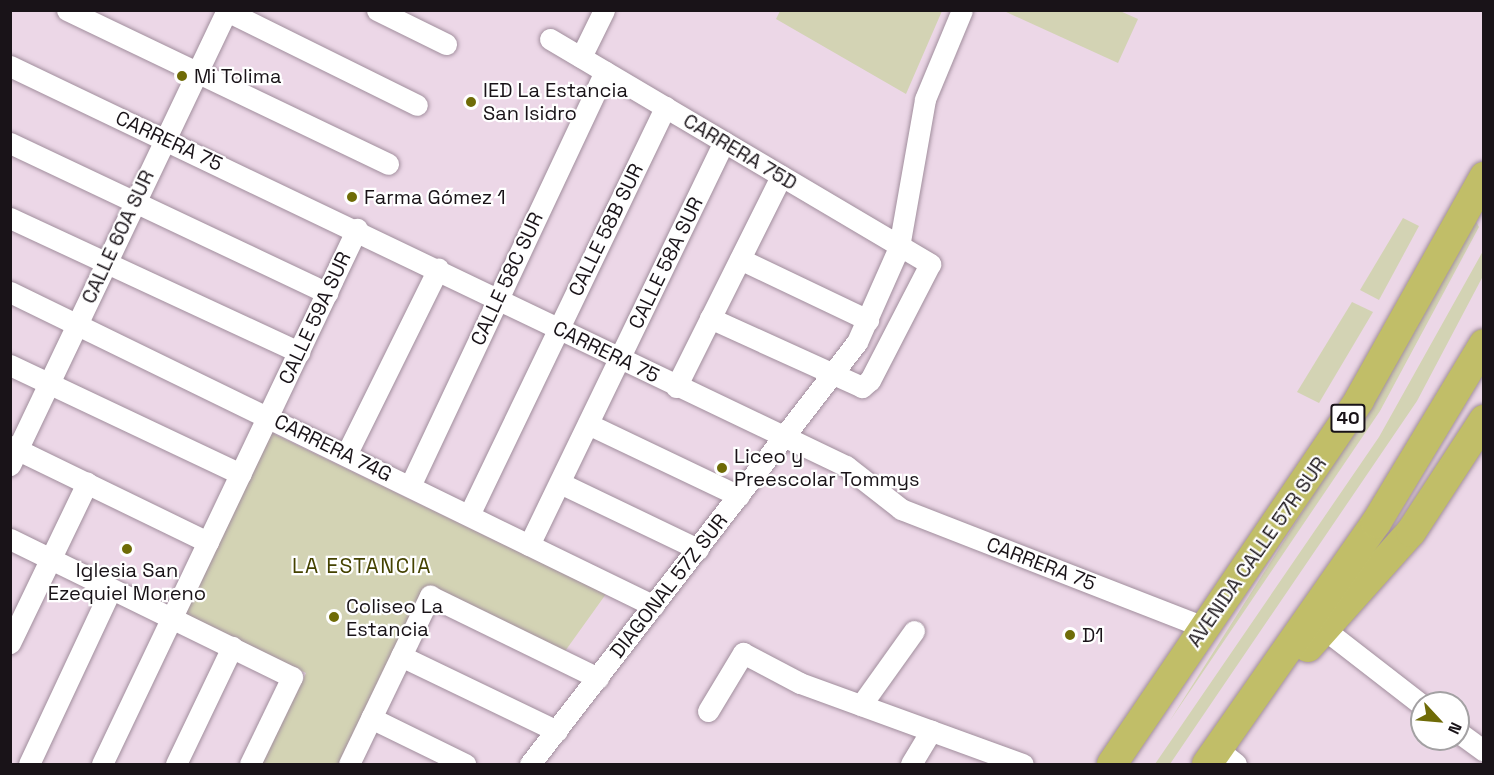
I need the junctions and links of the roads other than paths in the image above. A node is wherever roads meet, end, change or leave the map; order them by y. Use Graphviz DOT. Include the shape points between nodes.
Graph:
graph roads {
  1 [pos="67,10"];
  2 [pos="377,10"];
  3 [pos="603,10"];
  4 [pos="962,10"];
  5 [pos="226,11"];
  6 [pos="550,39"];
  7 [pos="446,44"];
  8 [pos="581,57"];
  9 [pos="10,66"];
  10 [pos="605,72"];
  11 [pos="196,73"];
  12 [pos="417,105"];
  13 [pos="665,107"];
  14 [pos="165,139"];
  15 [pos="724,142"];
  16 [pos="10,143"];
  17 [pos="388,164"];
  18 [pos="781,176"];
  19 [pos="1484,177"];
  20 [pos="135,202"];
  21 [pos="10,218"];
  22 [pos="357,229"];
  23 [pos="899,247"];
  24 [pos="740,259"];
  25 [pos="106,262"];
  26 [pos="438,269"];
  27 [pos="10,292"];
  28 [pos="327,293"];
  29 [pos="498,298"];
  30 [pos="710,318"];
  31 [pos="868,320"];
  32 [pos="78,323"];
  33 [pos="559,329"];
  34 [pos="1484,344"];
  35 [pos="299,352"];
  36 [pos="619,359"];
  37 [pos="10,364"];
  38 [pos="835,375"];
  39 [pos="49,383"];
  40 [pos="676,387"];
  41 [pos="268,417"];
  42 [pos="1481,421"];
  43 [pos="588,423"];
  44 [pos="786,436"];
  45 [pos="13,454"];
  46 [pos="346,455"];
  47 [pos="241,474"];
  48 [pos="87,483"];
  49 [pos="560,483"];
  50 [pos="410,486"];
  51 [pos="739,496"];
  52 [pos="469,515"];
  53 [pos="10,539"];
  54 [pos="208,542"];
  55 [pos="529,545"];
  56 [pos="698,549"];
  57 [pos="51,559"];
  58 [pos="111,588"];
  59 [pos="654,606"];
  60 [pos="172,618"];
  61 [pos="1204,627"];
  62 [pos="1324,629"];
  63 [pos="914,631"];
  64 [pos="10,643"];
  65 [pos="232,648"];
  66 [pos="401,656"];
  67 [pos="598,678"];
  68 [pos="1410,696"];
  69 [pos="861,705"];
  70 [pos="708,711"];
  71 [pos="371,718"];
  72 [pos="557,731"];
  73 [pos="931,731"];
  74 [pos="1470,741"];
  75 [pos="1484,751"];
  76 [pos="1223,752"];
  77 [pos="29,765"];
  78 [pos="102,765"];
  79 [pos="176,765"];
  80 [pos="250,765"];
  81 [pos="349,765"];
  82 [pos="465,765"];
  83 [pos="531,765"];
  84 [pos="911,765"];
  85 [pos="1023,765"];
  86 [pos="1112,765"];
  1 -- 11 [label="street"];
  2 -- 7 [label="street"];
  3 -- 8 [label="street"];
  4 -- 23 [label="street, DIAGONAL 57Z SUR" via="927,90"];
  5 -- 11 [label="street, CALLE 60A SUR"];
  5 -- 12 [label="street"];
  6 -- 8 [label="street, CARRERA 75D"];
  8 -- 10 [label="street, CARRERA 75D"];
  9 -- 14 [label="street, CARRERA 75"];
  10 -- 13 [label="street, CARRERA 75D"];
  10 -- 29 [label="street, CALLE 58C SUR"];
  11 -- 14 [label="street, CALLE 60A SUR"];
  11 -- 17 [label="street"];
  13 -- 15 [label="street, CARRERA 75D"];
  13 -- 33 [label="street, CALLE 58B SUR"];
  14 -- 20 [label="street, CALLE 60A SUR"];
  14 -- 22 [label="street, CARRERA 75"];
  15 -- 18 [label="street, CARRERA 75D"];
  15 -- 36 [label="street, CALLE 58A SUR"];
  16 -- 20 [label="street"];
  18 -- 23 [label="street, CARRERA 75D"];
  18 -- 24 [label="street"];
  19 -- 61 [label="highway, AVENIDA CALLE 57R SUR / 40" via="1359,400"];
  20 -- 25 [label="street, CALLE 60A SUR"];
  20 -- 28 [label="street"];
  21 -- 25 [label="street"];
  22 -- 26 [label="street, CARRERA 75"];
  22 -- 28 [label="street, CALLE 59A SUR"];
  23 -- 31 [label="street, DIAGONAL 57Z SUR"];
  23 -- 38 [label="street, CARRERA 75D" via="930,264 866,385"];
  24 -- 30 [label="street"];
  24 -- 31 [label="street"];
  25 -- 32 [label="street, CALLE 60A SUR"];
  25 -- 35 [label="street"];
  26 -- 29 [label="street, CARRERA 75"];
  26 -- 46 [label="street"];
  27 -- 32 [label="street, CARRERA 74G"];
  28 -- 35 [label="street, CALLE 59A SUR"];
  29 -- 33 [label="street, CARRERA 75"];
  29 -- 50 [label="street, CALLE 58C SUR"];
  30 -- 38 [label="street"];
  30 -- 40 [label="street"];
  31 -- 38 [label="street, DIAGONAL 57Z SUR"];
  32 -- 39 [label="street, CALLE 60A SUR"];
  32 -- 41 [label="street, CARRERA 74G"];
  33 -- 36 [label="street, CARRERA 75"];
  33 -- 52 [label="street, CALLE 58B SUR"];
  34 -- 76 [label="highway" via="1376,523"];
  35 -- 41 [label="street, CALLE 59A SUR"];
  36 -- 40 [label="street, CARRERA 75"];
  36 -- 43 [label="street, CALLE 58A SUR"];
  37 -- 39 [label="street"];
  38 -- 44 [label="street, DIAGONAL 57Z SUR"];
  39 -- 45 [label="street, CALLE 60A SUR"];
  39 -- 47 [label="street"];
  40 -- 44 [label="street, CARRERA 75"];
  41 -- 46 [label="street, CARRERA 74G"];
  41 -- 47 [label="street, CALLE 59A SUR"];
  42 -- 62 [label="highway" via="1417,525"];
  43 -- 49 [label="street, CALLE 58A SUR"];
  43 -- 51 [label="street"];
  44 -- 51 [label="street, DIAGONAL 57Z SUR"];
  44 -- 61 [label="street, CARRERA 75" via="859,474 901,509"];
  45 -- 48 [label="street"];
  46 -- 50 [label="street, CARRERA 74G"];
  47 -- 54 [label="street, CALLE 59A SUR"];
  48 -- 54 [label="street"];
  48 -- 57 [label="street"];
  49 -- 55 [label="street, CALLE 58A SUR"];
  49 -- 56 [label="street"];
  50 -- 52 [label="street, CARRERA 74G"];
  51 -- 56 [label="street, DIAGONAL 57Z SUR"];
  52 -- 55 [label="street, CARRERA 74G"];
  53 -- 57 [label="street"];
  54 -- 60 [label="street, CALLE 59A SUR"];
  55 -- 59 [label="street, CARRERA 74G"];
  56 -- 59 [label="street, DIAGONAL 57Z SUR"];
  57 -- 58 [label="street"];
  57 -- 64 [label="street"];
  58 -- 60 [label="street"];
  58 -- 77 [label="street"];
  59 -- 67 [label="street, DIAGONAL 57Z SUR"];
  60 -- 65 [label="street"];
  60 -- 78 [label="street, CALLE 59A SUR"];
  61 -- 86 [label="highway, AVENIDA CALLE 57R SUR"];
  62 -- 68 [label="street"];
  62 -- 76 [label="highway"];
  63 -- 69 [label="street"];
  65 -- 79 [label="street"];
  65 -- 80 [label="street" via="292,677"];
  66 -- 67 [label="street" via="430,596"];
  66 -- 71 [label="street"];
  66 -- 72 [label="street"];
  67 -- 72 [label="street, DIAGONAL 57Z SUR"];
  69 -- 70 [label="street" via="743,653"];
  69 -- 73 [label="street"];
  71 -- 81 [label="street"];
  71 -- 82 [label="street"];
  72 -- 83 [label="street, DIAGONAL 57Z SUR"];
  73 -- 84 [label="street"];
  73 -- 85 [label="street"];
  74 -- 75 [label="street"];
}
